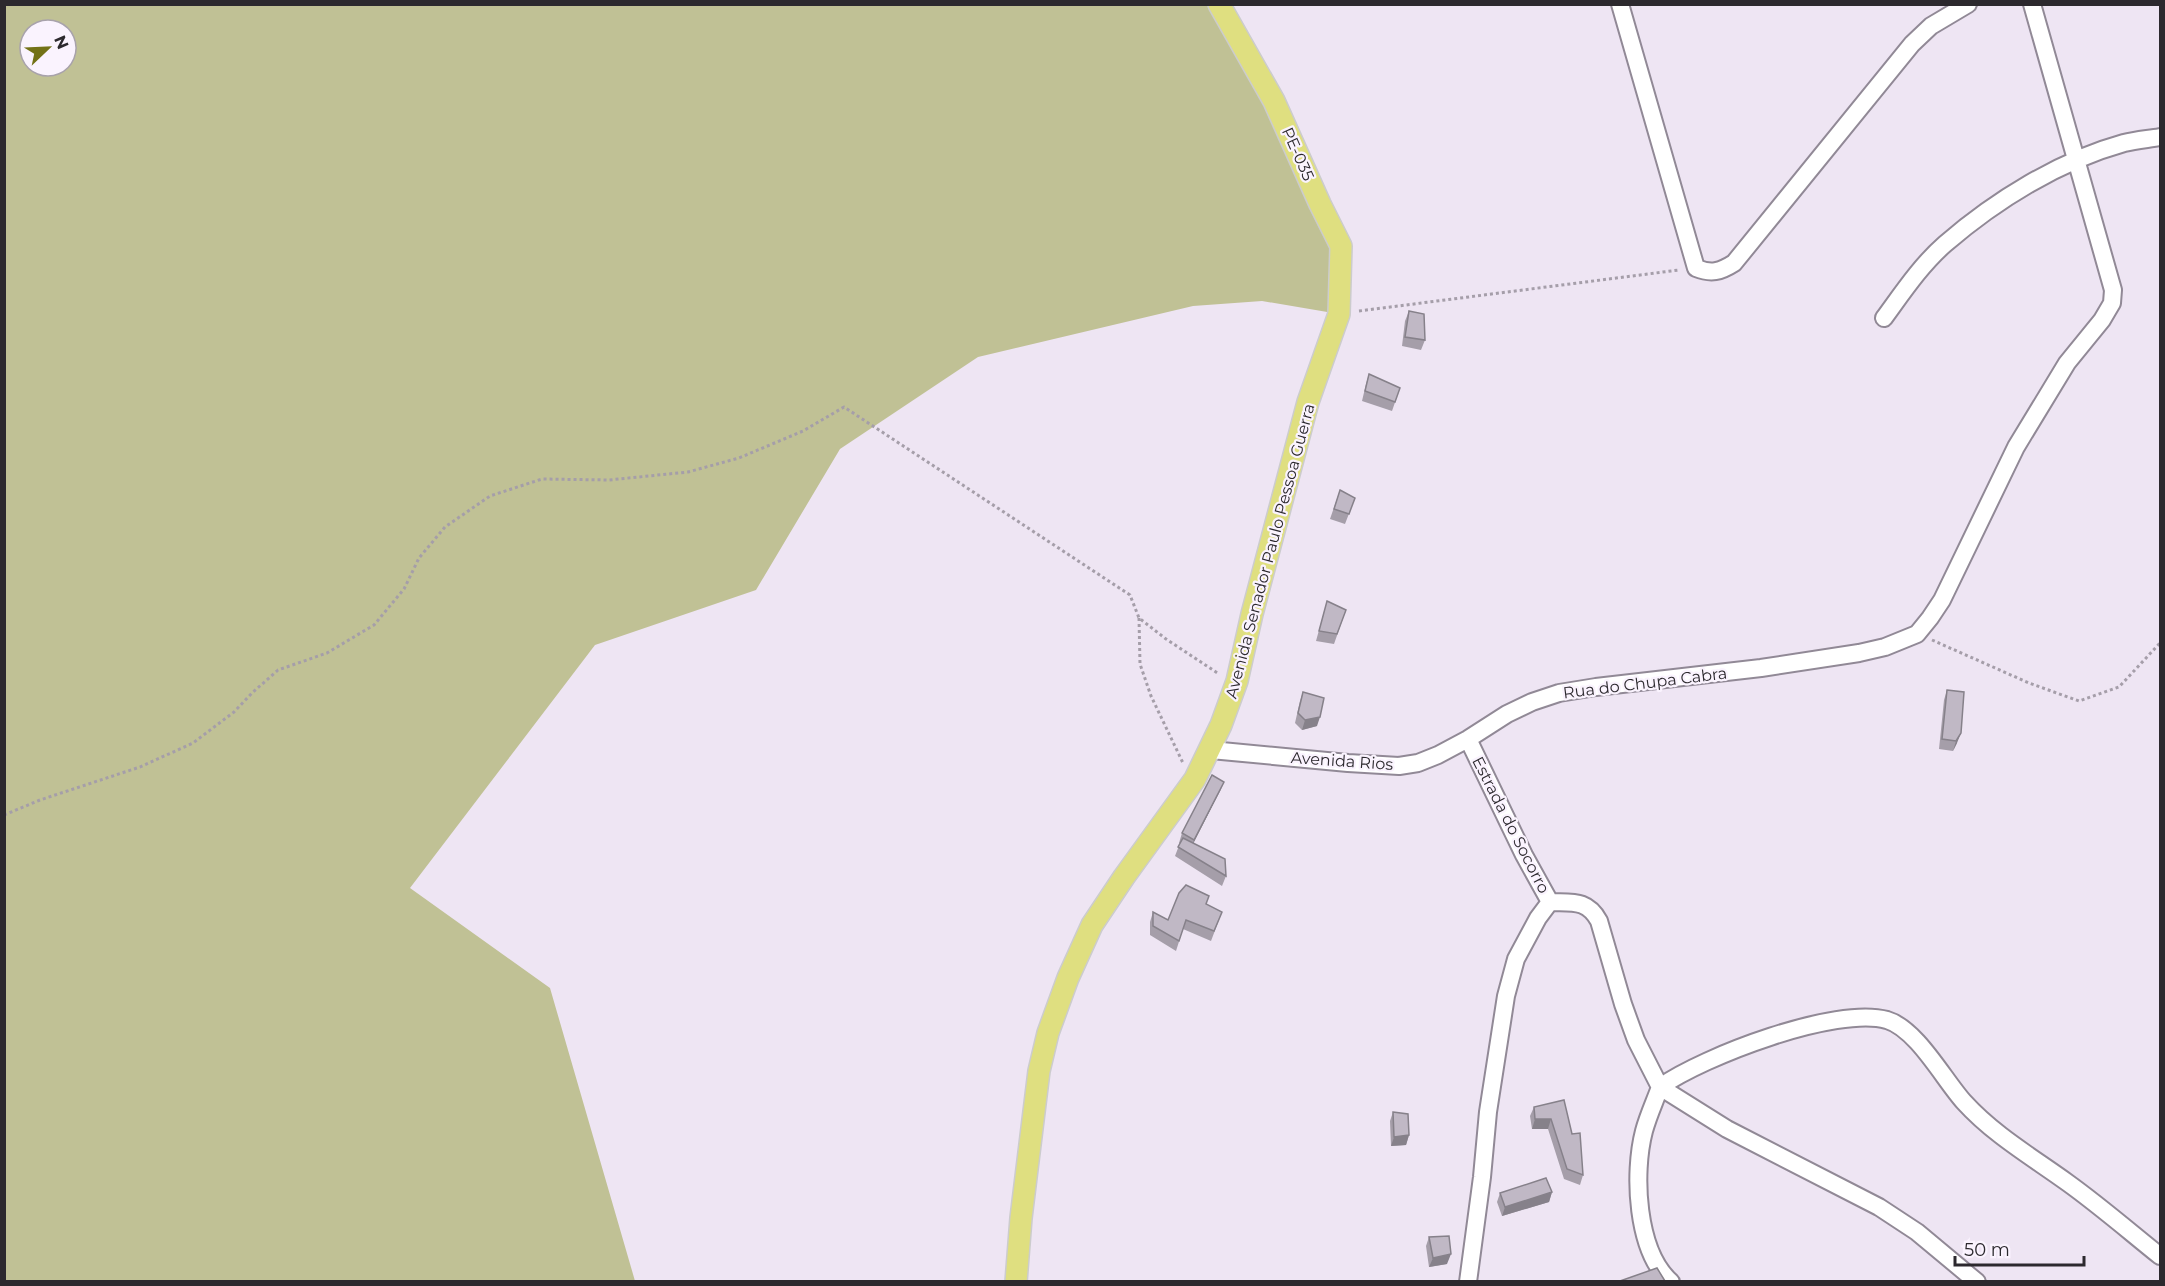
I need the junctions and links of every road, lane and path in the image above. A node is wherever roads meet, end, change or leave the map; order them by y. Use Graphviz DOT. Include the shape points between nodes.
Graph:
graph roads {
  1 [pos="1219,4"];
  2 [pos="1620,4"];
  3 [pos="1968,4"];
  4 [pos="2032,4"];
  5 [pos="2160,137"];
  6 [pos="2076,160"];
  7 [pos="1696,267"];
  8 [pos="1340,314"];
  9 [pos="1884,318"];
  10 [pos="1139,618"];
  11 [pos="1917,634"];
  12 [pos="2160,643"];
  13 [pos="1237,681"];
  14 [pos="1468,739"];
  15 [pos="1211,750"];
  16 [pos="1195,779"];
  17 [pos="4,815"];
  18 [pos="1550,902"];
  19 [pos="1660,1087"];
  20 [pos="2160,1256"];
  21 [pos="1016,1281"];
  22 [pos="1468,1281"];
  23 [pos="1671,1281"];
  24 [pos="1977,1281"];
  1 -- 8 [label="main road, PE-035 / PE-035" via="1274,101 1341,246"];
  2 -- 7 [label="street"];
  3 -- 7 [label="street" via="1931,26 1912,44 1734,263 1718,272"];
  4 -- 6 [label="street"];
  5 -- 6 [label="street" via="2125,143"];
  6 -- 9 [label="street" via="2029,184 1944,244"];
  6 -- 11 [label="street" via="2113,290 2112,303 2067,363 2016,447 1942,600"];
  7 -- 8 [label="path"];
  8 -- 13 [label="main road, Avenida Senador Paulo Pessoa Guerra / PE-035" via="1308,402"];
  10 -- 13 [label="path" via="1220,674"];
  10 -- 16 [label="path" via="1140,664 1150,696 1178,757"];
  10 -- 17 [label="path" via="1130,595 844,407 803,431 739,458 688,472 609,480 542,479 490,496 445,527 419,558 404,589 374,625 327,653 278,670 234,712 193,743 140,767"];
  11 -- 12 [label="path" via="2079,701 2120,687"];
  11 -- 14 [label="street, Rua do Chupa Cabra" via="1859,653 1559,693 1507,714"];
  13 -- 15 [label="main road, Avenida Senador Paulo Pessoa Guerra / PE-035"];
  14 -- 15 [label="street, Avenida Rios" via="1418,763 1399,766"];
  14 -- 18 [label="street, Estrada do Socorro"];
  15 -- 16 [label="main road, Avenida Senador Paulo Pessoa Guerra / PE-035"];
  16 -- 21 [label="main road, Avenida Senador Paulo Pessoa Guerra / PE-035" via="1092,925 1048,1033 1038,1082"];
  18 -- 19 [label="street, Estrada do Socorro" via="1583,904 1594,910 1636,1040"];
  18 -- 22 [label="street" via="1516,959 1506,996"];
  19 -- 20 [label="street" via="1725,1053 1792,1031 1848,1019 1889,1021 1918,1043 1963,1101 2002,1137"];
  19 -- 23 [label="street" via="1644,1130 1638,1166 1644,1237 1651,1255"];
  19 -- 24 [label="street" via="1727,1129 1879,1207"];
}
